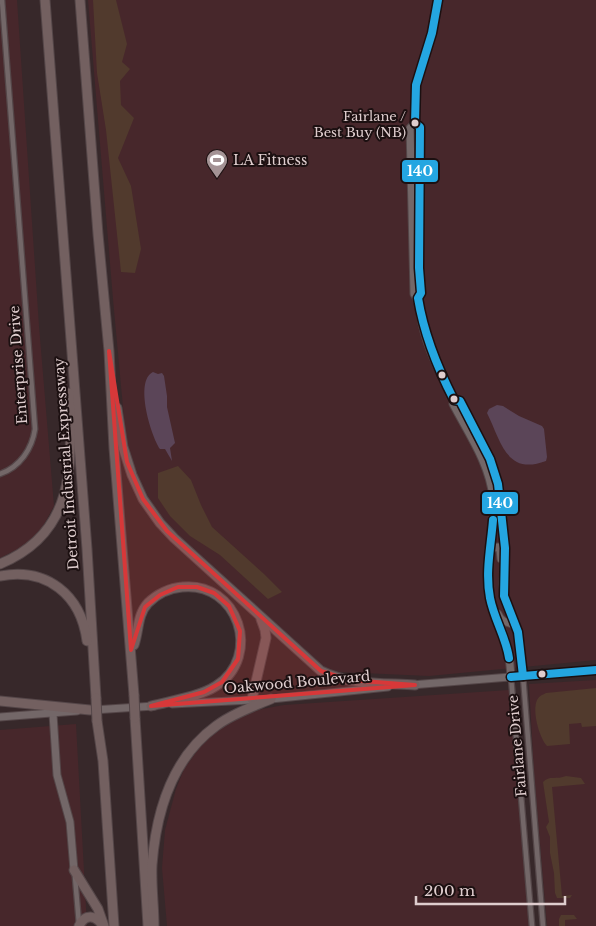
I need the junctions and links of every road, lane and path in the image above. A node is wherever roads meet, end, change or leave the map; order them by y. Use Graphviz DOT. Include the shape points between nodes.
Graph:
graph roads {
  1 [pos="2,0"];
  2 [pos="45,0"];
  3 [pos="80,0"];
  4 [pos="438,0"];
  5 [pos="69,323"];
  6 [pos="109,351"];
  7 [pos="454,400"];
  8 [pos="0,474"];
  9 [pos="490,549"];
  10 [pos="0,564"];
  11 [pos="0,576"];
  12 [pos="488,582"];
  13 [pos="503,584"];
  14 [pos="259,616"];
  15 [pos="515,622"];
  16 [pos="131,650"];
  17 [pos="596,670"];
  18 [pos="95,676"];
  19 [pos="523,676"];
  20 [pos="511,677"];
  21 [pos="415,685"];
  22 [pos="252,699"];
  23 [pos="271,699"];
  24 [pos="0,701"];
  25 [pos="150,706"];
  26 [pos="90,710"];
  27 [pos="53,714"];
  28 [pos="0,717"];
  29 [pos="74,870"];
  30 [pos="79,926"];
  31 [pos="104,926"];
  32 [pos="114,926"];
  33 [pos="148,926"];
  34 [pos="154,926"];
  35 [pos="532,926"];
  36 [pos="543,926"];
  1 -- 8 [label="street, Enterprise Drive" via="35,429 23,458"];
  2 -- 5 [label="highway, Detroit Industrial Expressway"];
  3 -- 6 [label="highway"];
  4 -- 7 [label="street, Fairlane Drive" via="416,85 415,123 420,127 421,293 418,298 431,352"];
  5 -- 10 [label="highway" via="70,467 66,493 56,516 40,538"];
  5 -- 18 [label="highway, Detroit Industrial Expressway"];
  6 -- 14 [label="highway" via="123,446 143,499 174,538"];
  6 -- 16 [label="highway"];
  7 -- 9 [label="street, Fairlane Drive" via="453,404 491,483 493,522"];
  7 -- 13 [label="street, Fairlane Drive" via="460,402 494,469 502,505"];
  9 -- 12 [label="street, Fairlane Drive"];
  9 -- 13 [label="street" via="500,550"];
  11 -- 18 [label="highway" via="27,574 42,578 67,594 82,619"];
  12 -- 15 [label="street" via="499,617 505,622"];
  12 -- 20 [label="street, Fairlane Drive" via="492,608 508,649"];
  13 -- 15 [label="street, Fairlane Drive" via="507,606"];
  14 -- 21 [label="highway" via="327,675"];
  14 -- 22 [label="highway" via="266,638"];
  15 -- 19 [label="street, Fairlane Drive"];
  16 -- 25 [label="highway" via="145,607 172,589 192,587 214,593 229,606 238,622 240,652 227,677 204,692"];
  16 -- 33 [label="highway, bridge"];
  17 -- 19 [label="street, Oakwood Boulevard"];
  18 -- 32 [label="highway, Detroit Industrial Expressway, bridge"];
  19 -- 20 [label="street, Oakwood Boulevard"];
  19 -- 36 [label="street, Fairlane Drive"];
  20 -- 21 [label="street, Oakwood Boulevard"];
  20 -- 35 [label="street, Fairlane Drive"];
  21 -- 23 [label="street, Oakwood Boulevard"];
  22 -- 23 [label="street, Oakwood Boulevard"];
  22 -- 25 [label="street, Oakwood Boulevard"];
  23 -- 34 [label="highway" via="215,727 196,743 178,768 163,802 155,837 152,866"];
  24 -- 26 [label="highway"];
  25 -- 26 [label="street, Oakwood Boulevard"];
  26 -- 27 [label="street, Oakwood Boulevard"];
  27 -- 28 [label="street, Oakwood Boulevard"];
  27 -- 29 [label="street" via="57,775 70,822"];
  29 -- 30 [label="street"];
  29 -- 31 [label="highway" via="98,909"];
  30 -- 31 [label="highway" via="89,917 96,918"];
}
